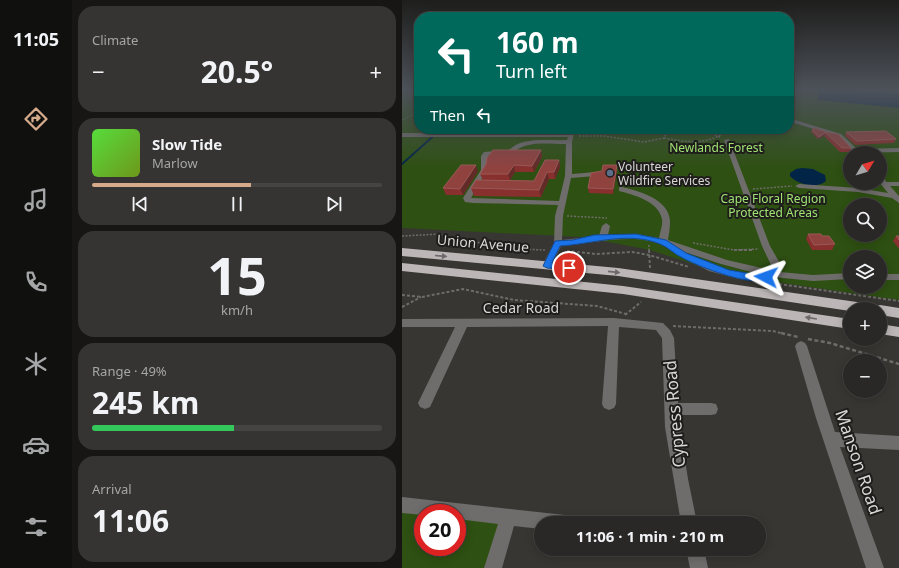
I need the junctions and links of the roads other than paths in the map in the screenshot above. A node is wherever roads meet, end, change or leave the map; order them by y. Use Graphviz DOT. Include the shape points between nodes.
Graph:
graph roads {
  1 [pos="794,120"];
  2 [pos="402,135"];
  3 [pos="723,138"];
  4 [pos="569,142"];
  5 [pos="850,146"];
  6 [pos="899,150"];
  7 [pos="887,151"];
  8 [pos="596,174"];
  9 [pos="568,176"];
  10 [pos="887,183"];
  11 [pos="899,184"];
  12 [pos="799,186"];
  13 [pos="887,188"];
  14 [pos="622,189"];
  15 [pos="897,199"];
  16 [pos="561,203"];
  17 [pos="607,222"];
  18 [pos="603,237"];
  19 [pos="663,242"];
  20 [pos="556,247"];
  21 [pos="402,252"];
  22 [pos="547,266"];
  23 [pos="402,267"];
  24 [pos="426,269"];
  25 [pos="843,276"];
  26 [pos="887,277"];
  27 [pos="899,277"];
  28 [pos="774,278"];
  29 [pos="683,298"];
  30 [pos="843,305"];
  31 [pos="887,311"];
  32 [pos="899,313"];
  33 [pos="614,322"];
  34 [pos="402,323"];
  35 [pos="463,323"];
  36 [pos="843,323"];
  37 [pos="659,326"];
  38 [pos="887,330"];
  39 [pos="899,332"];
  40 [pos="801,346"];
  41 [pos="426,403"];
  42 [pos="609,404"];
  43 [pos="671,409"];
  44 [pos="711,409"];
  45 [pos="831,439"];
  46 [pos="899,443"];
  47 [pos="402,504"];
  48 [pos="509,516"];
  49 [pos="688,516"];
  50 [pos="534,519"];
  51 [pos="696,556"];
  52 [pos="493,568"];
  53 [pos="699,568"];
  54 [pos="875,568"];
  1 -- 5 [label="street" via="838,135"];
  2 -- 4 [label="street" via="572,135"];
  3 -- 28 [label="street" via="735,161 766,246 776,265"];
  4 -- 9 [label="street"];
  4 -- 16 [label="street" via="527,143 516,146 511,152 486,154 484,170 478,184 467,196 468,200"];
  6 -- 7 [label="street"];
  8 -- 9 [label="street"];
  9 -- 16 [label="street"];
  10 -- 11 [label="street"];
  12 -- 15 [label="street" via="858,190"];
  13 -- 15 [label="street"];
  14 -- 19 [label="street" via="645,196 662,211 666,221"];
  16 -- 20 [label="street"];
  17 -- 18 [label="street"];
  18 -- 19 [label="street" via="637,232"];
  18 -- 20 [label="street"];
  19 -- 28 [label="street" via="683,255 728,273 753,278"];
  20 -- 22 [label="street"];
  21 -- 22 [label="highway, Union Avenue, one-way"];
  22 -- 24 [label="highway" via="529,271 472,266"];
  22 -- 29 [label="highway" via="553,271 565,274"];
  22 -- 30 [label="highway, Union Avenue, one-way" via="640,275"];
  23 -- 24 [label="highway"];
  24 -- 29 [label="highway"];
  25 -- 28 [label="street"];
  26 -- 27 [label="street"];
  36 -- 29 [label="highway, one-way"];
  31 -- 32 [label="highway"];
  33 -- 35 [label="street, Cedar Road"];
  33 -- 37 [label="street, Cedar Road"];
  33 -- 42 [label="street"];
  34 -- 35 [label="street, Cedar Road"];
  35 -- 41 [label="street"];
  37 -- 43 [label="street, Cypress Road" via="668,338"];
  38 -- 39 [label="highway"];
  40 -- 45 [label="street, Manson Road"];
  43 -- 44 [label="street"];
  43 -- 49 [label="street, Cypress Road"];
  45 -- 46 [label="street"];
  45 -- 54 [label="street, Manson Road"];
  47 -- 48 [label="street"];
  48 -- 50 [label="street"];
  48 -- 52 [label="street"];
  51 -- 53 [label="street"];
}
